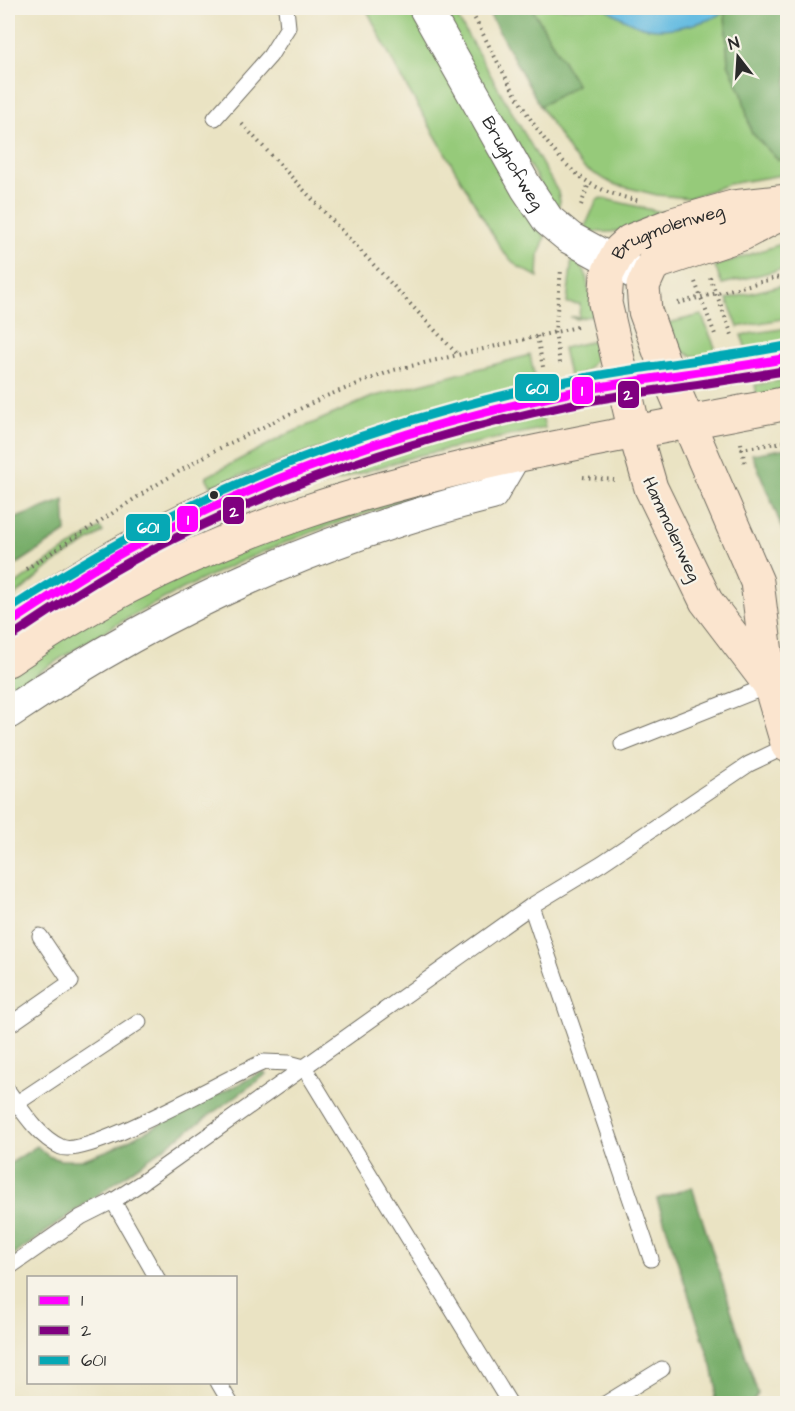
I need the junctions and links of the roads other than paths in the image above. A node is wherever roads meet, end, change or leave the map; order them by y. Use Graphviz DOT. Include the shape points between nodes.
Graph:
graph roads {
  1 [pos="285,8"];
  2 [pos="425,8"];
  3 [pos="215,118"];
  4 [pos="788,201"];
  5 [pos="788,210"];
  6 [pos="612,262"];
  7 [pos="644,278"];
  8 [pos="609,319"];
  9 [pos="788,358"];
  10 [pos="669,378"];
  11 [pos="624,384"];
  12 [pos="788,403"];
  13 [pos="688,423"];
  14 [pos="635,433"];
  15 [pos="513,458"];
  16 [pos="8,624"];
  17 [pos="8,660"];
  18 [pos="770,685"];
  19 [pos="8,713"];
  20 [pos="622,744"];
  21 [pos="788,746"];
  22 [pos="531,906"];
  23 [pos="40,936"];
  24 [pos="139,1023"];
  25 [pos="8,1026"];
  26 [pos="304,1067"];
  27 [pos="12,1097"];
  28 [pos="113,1201"];
  29 [pos="651,1259"];
  30 [pos="8,1268"];
  31 [pos="156,1276"];
  32 [pos="662,1369"];
  33 [pos="219,1384"];
  34 [pos="231,1404"];
  35 [pos="510,1404"];
  36 [pos="605,1404"];
  1 -- 3 [label="lane" via="288,27 270,56"];
  2 -- 6 [label="street, Brughofweg" via="548,220"];
  4 -- 6 [label="main road, Brugmolenweg" via="733,207 673,224 630,241"];
  5 -- 7 [label="main road, Brugmolenweg" via="742,234 657,262"];
  6 -- 7 [label="street, Brughofweg"];
  6 -- 8 [label="main road, Brugmolenweg" via="605,303"];
  7 -- 10 [label="main road, Brugmolenweg" via="645,311"];
  8 -- 11 [label="main road, Hammolenweg"];
  9 -- 10 [label="main road"];
  10 -- 11 [label="main road"];
  10 -- 13 [label="main road, Hammolenweg"];
  11 -- 14 [label="main road, Hammolenweg"];
  11 -- 16 [label="main road" via="480,413 391,436 309,464 241,492 128,549 69,582"];
  12 -- 13 [label="main road"];
  13 -- 14 [label="main road"];
  13 -- 18 [label="main road, Hammolenweg" via="757,582"];
  14 -- 15 [label="main road"];
  14 -- 18 [label="main road, Hammolenweg" via="646,475 706,601"];
  15 -- 17 [label="main road" via="400,484 302,513 212,547 89,608"];
  15 -- 19 [label="street" via="492,494 364,530 280,563 134,634"];
  18 -- 20 [label="lane"];
  18 -- 21 [label="main road, Hammolenweg"];
  21 -- 22 [label="lane" via="749,764"];
  22 -- 26 [label="lane"];
  22 -- 29 [label="lane"];
  23 -- 25 [label="lane" via="71,982"];
  24 -- 27 [label="lane"];
  26 -- 27 [label="lane" via="264,1062 128,1129 74,1149 53,1142"];
  26 -- 28 [label="lane"];
  26 -- 35 [label="lane"];
  28 -- 30 [label="lane" via="81,1217"];
  28 -- 31 [label="lane"];
  32 -- 36 [label="lane"];
  33 -- 34 [label="lane"];
}
